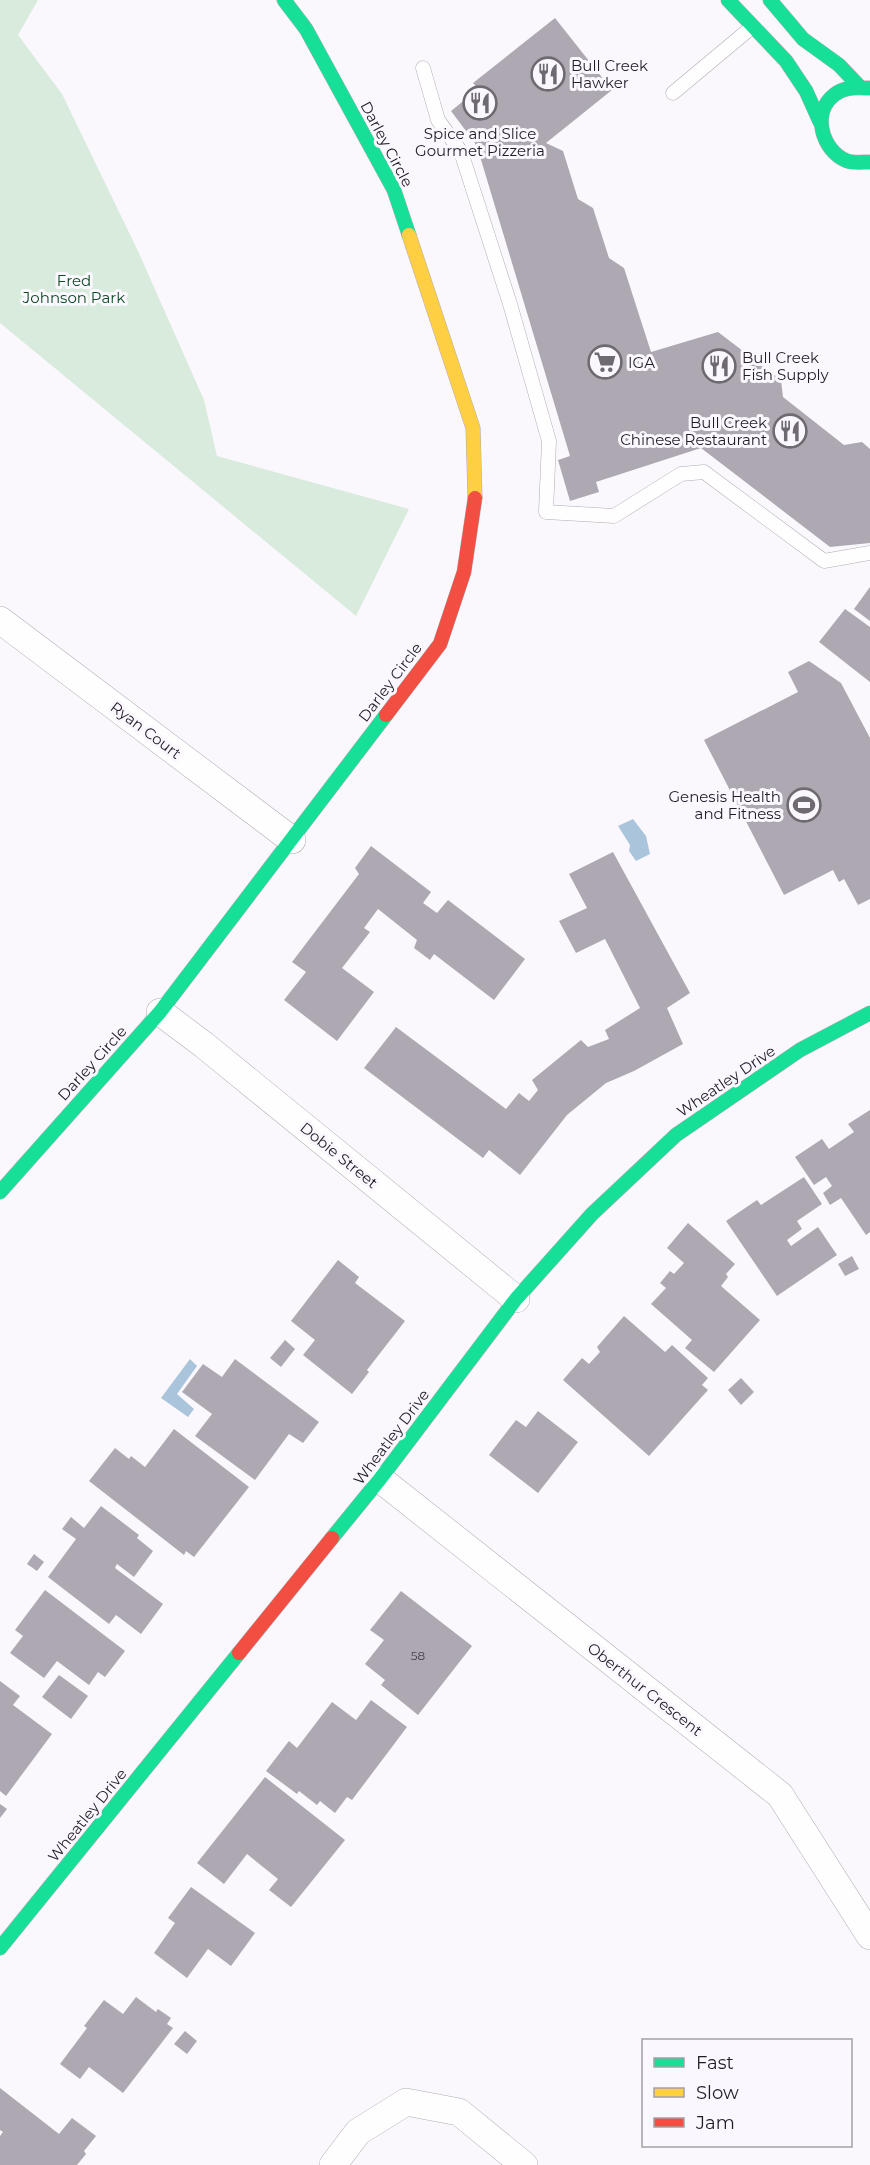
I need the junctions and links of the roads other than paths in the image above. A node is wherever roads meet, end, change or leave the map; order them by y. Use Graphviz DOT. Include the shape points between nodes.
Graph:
graph roads {
  1 [pos="284,0"];
  2 [pos="728,0"];
  3 [pos="770,0"];
  4 [pos="752,27"];
  5 [pos="423,68"];
  6 [pos="866,85"];
  7 [pos="673,93"];
  8 [pos="820,122"];
  9 [pos="846,162"];
  10 [pos="870,162"];
  11 [pos="862,175"];
  12 [pos="870,553"];
  13 [pos="0,620"];
  14 [pos="292,840"];
  15 [pos="160,1012"];
  16 [pos="870,1013"];
  17 [pos="3,1181"];
  18 [pos="516,1299"];
  19 [pos="380,1479"];
  20 [pos="870,1936"];
  21 [pos="0,1948"];
  22 [pos="333,2165"];
  23 [pos="524,2165"];
  1 -- 14 [label="street, Darley Circle" via="306,29 394,190 473,428 475,505 464,572 440,644"];
  2 -- 4 [label="street"];
  3 -- 6 [label="street" via="803,39"];
  4 -- 7 [label="lane"];
  4 -- 8 [label="street" via="786,61"];
  5 -- 12 [label="lane" via="438,120 460,152 510,304 549,441 546,512 614,516 681,474 704,472 824,561"];
  6 -- 8 [label="street" via="843,89 829,100"];
  8 -- 9 [label="street" via="825,143"];
  9 -- 10 [label="street"];
  9 -- 11 [label="street"];
  13 -- 14 [label="street, Ryan Court"];
  14 -- 15 [label="street, Darley Circle"];
  15 -- 17 [label="street, Darley Circle"];
  15 -- 18 [label="street, Dobie Street"];
  16 -- 18 [label="street, Wheatley Drive" via="800,1050 676,1135 592,1214"];
  18 -- 19 [label="street, Wheatley Drive"];
  19 -- 20 [label="street, Oberthur Crescent" via="780,1795"];
  19 -- 21 [label="street, Wheatley Drive"];
  22 -- 23 [label="street" via="358,2132 406,2102 459,2112"];
}
